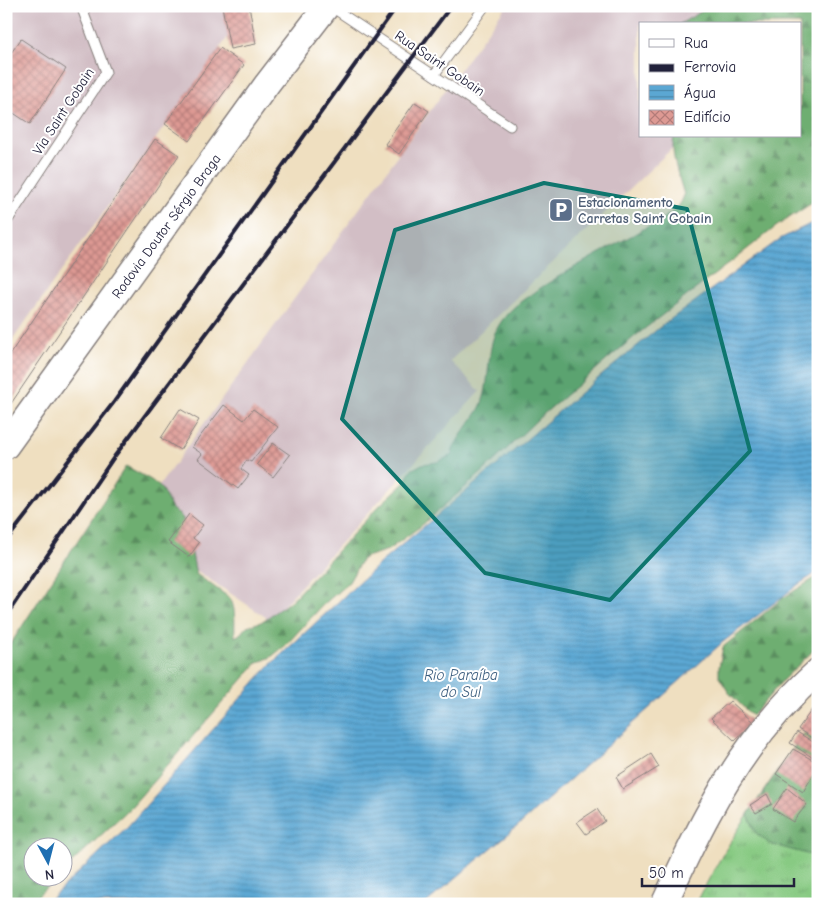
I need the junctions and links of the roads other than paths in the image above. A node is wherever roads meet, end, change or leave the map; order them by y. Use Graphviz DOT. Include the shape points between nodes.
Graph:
graph roads {
  1 [pos="81,6"];
  2 [pos="328,6"];
  3 [pos="485,6"];
  4 [pos="434,75"];
  5 [pos="510,126"];
  6 [pos="6,223"];
  7 [pos="6,446"];
  8 [pos="818,672"];
  9 [pos="664,904"];
  1 -- 6 [label="lane, Via Saint Gobain" via="106,72"];
  2 -- 4 [label="lane, Rua Saint Gobain"];
  2 -- 7 [label="main road, Rodovia Doutor Sérgio Braga" via="267,84"];
  3 -- 4 [label="lane"];
  4 -- 5 [label="lane, Rua Saint Gobain"];
  8 -- 9 [label="main road" via="778,714 743,758 708,813"];
}
